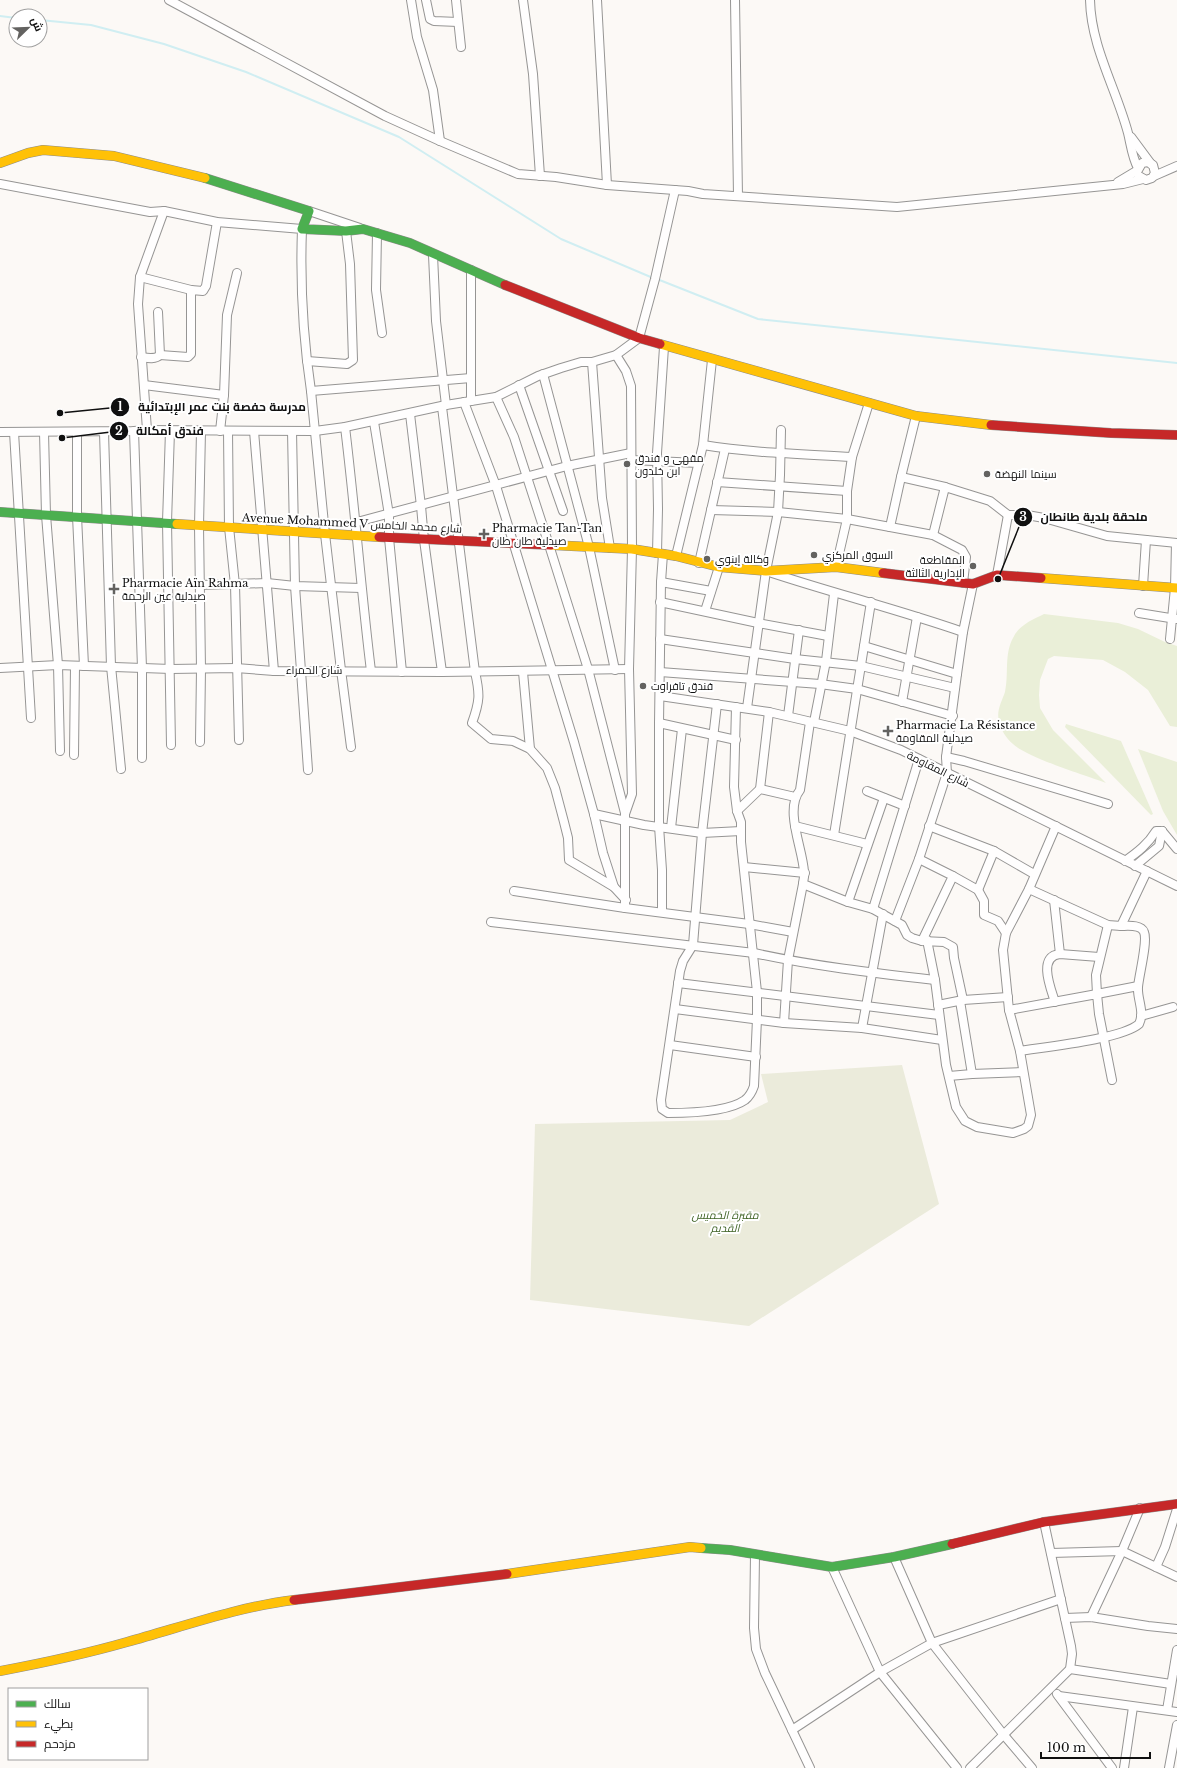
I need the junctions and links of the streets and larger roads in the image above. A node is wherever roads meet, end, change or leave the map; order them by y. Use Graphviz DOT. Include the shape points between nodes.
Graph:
graph roads {
  1 [pos="169,0"];
  2 [pos="411,0"];
  3 [pos="426,0"];
  4 [pos="456,0"];
  5 [pos="523,0"];
  6 [pos="597,0"];
  7 [pos="734,0"];
  8 [pos="1090,0"];
  9 [pos="458,22"];
  10 [pos="460,47"];
  11 [pos="1128,133"];
  12 [pos="440,141"];
  13 [pos="0,163"];
  14 [pos="1153,166"];
  15 [pos="1177,166"];
  16 [pos="1138,169"];
  17 [pos="540,176"];
  18 [pos="1154,176"];
  19 [pos="1143,179"];
  20 [pos="0,184"];
  21 [pos="607,185"];
  22 [pos="1112,185"];
  23 [pos="675,190"];
  24 [pos="738,196"];
  25 [pos="164,211"];
  26 [pos="310,211"];
  27 [pos="217,222"];
  28 [pos="302,229"];
  29 [pos="363,229"];
  30 [pos="346,231"];
  31 [pos="377,233"];
  32 [pos="433,255"];
  33 [pos="471,270"];
  34 [pos="237,273"];
  35 [pos="140,277"];
  36 [pos="191,290"];
  37 [pos="158,312"];
  38 [pos="382,333"];
  39 [pos="638,338"];
  40 [pos="664,347"];
  41 [pos="160,355"];
  42 [pos="616,355"];
  43 [pos="141,356"];
  44 [pos="712,360"];
  45 [pos="307,361"];
  46 [pos="592,362"];
  47 [pos="543,374"];
  48 [pos="471,378"];
  49 [pos="442,380"];
  50 [pos="144,385"];
  51 [pos="519,385"];
  52 [pos="312,391"];
  53 [pos="224,395"];
  54 [pos="496,397"];
  55 [pos="467,401"];
  56 [pos="870,403"];
  57 [pos="444,406"];
  58 [pos="410,414"];
  59 [pos="916,416"];
  60 [pos="374,422"];
  61 [pos="345,427"];
  62 [pos="147,430"];
  63 [pos="781,430"];
  64 [pos="134,431"];
  65 [pos="170,431"];
  66 [pos="201,431"];
  67 [pos="224,431"];
  68 [pos="254,431"];
  69 [pos="292,431"];
  70 [pos="315,431"];
  71 [pos="0,432"];
  72 [pos="14,432"];
  73 [pos="44,432"];
  74 [pos="77,432"];
  75 [pos="104,432"];
  76 [pos="1177,435"];
  77 [pos="703,445"];
  78 [pos="725,449"];
  79 [pos="780,453"];
  80 [pos="631,456"];
  81 [pos="852,457"];
  82 [pos="600,459"];
  83 [pos="657,461"];
  84 [pos="699,463"];
  85 [pos="567,466"];
  86 [pos="549,471"];
  87 [pos="527,477"];
  88 [pos="901,477"];
  89 [pos="717,482"];
  90 [pos="496,486"];
  91 [pos="779,486"];
  92 [pos="945,487"];
  93 [pos="847,491"];
  94 [pos="453,497"];
  95 [pos="421,506"];
  96 [pos="712,510"];
  97 [pos="563,511"];
  98 [pos="0,512"];
  99 [pos="778,512"];
  100 [pos="19,514"];
  101 [pos="46,515"];
  102 [pos="388,515"];
  103 [pos="1008,515"];
  104 [pos="77,516"];
  105 [pos="107,518"];
  106 [pos="848,519"];
  107 [pos="137,521"];
  108 [pos="167,522"];
  109 [pos="357,522"];
  110 [pos="199,526"];
  111 [pos="229,527"];
  112 [pos="890,527"];
  113 [pos="261,528"];
  114 [pos="293,531"];
  115 [pos="325,534"];
  116 [pos="357,535"];
  117 [pos="934,535"];
  118 [pos="389,538"];
  119 [pos="424,540"];
  120 [pos="1146,540"];
  121 [pos="459,541"];
  122 [pos="1176,543"];
  123 [pos="514,544"];
  124 [pos="549,545"];
  125 [pos="589,548"];
  126 [pos="610,548"];
  127 [pos="632,549"];
  128 [pos="660,553"];
  129 [pos="676,556"];
  130 [pos="700,563"];
  131 [pos="719,567"];
  132 [pos="836,567"];
  133 [pos="766,571"];
  134 [pos="997,575"];
  135 [pos="660,582"];
  136 [pos="267,583"];
  137 [pos="963,583"];
  138 [pos="973,584"];
  139 [pos="199,585"];
  140 [pos="235,585"];
  141 [pos="295,586"];
  142 [pos="1143,586"];
  143 [pos="332,587"];
  144 [pos="361,588"];
  145 [pos="1176,588"];
  146 [pos="711,591"];
  147 [pos="834,594"];
  148 [pos="660,602"];
  149 [pos="872,602"];
  150 [pos="705,611"];
  151 [pos="1139,613"];
  152 [pos="917,616"];
  153 [pos="1175,619"];
  154 [pos="758,623"];
  155 [pos="799,630"];
  156 [pos="963,632"];
  157 [pos="828,636"];
  158 [pos="1170,639"];
  159 [pos="660,640"];
  160 [pos="864,646"];
  161 [pos="754,653"];
  162 [pos="795,659"];
  163 [pos="910,659"];
  164 [pos="826,661"];
  165 [pos="58,665"];
  166 [pos="80,666"];
  167 [pos="111,666"];
  168 [pos="861,666"];
  169 [pos="28,667"];
  170 [pos="0,668"];
  171 [pos="142,668"];
  172 [pos="236,668"];
  173 [pos="170,669"];
  174 [pos="201,669"];
  175 [pos="588,669"];
  176 [pos="629,669"];
  177 [pos="274,670"];
  178 [pos="300,670"];
  179 [pos="341,670"];
  180 [pos="552,670"];
  181 [pos="615,670"];
  182 [pos="371,671"];
  183 [pos="402,672"];
  184 [pos="442,672"];
  185 [pos="475,672"];
  186 [pos="523,672"];
  187 [pos="660,672"];
  188 [pos="957,674"];
  189 [pos="907,676"];
  190 [pos="751,680"];
  191 [pos="792,682"];
  192 [pos="820,684"];
  193 [pos="955,688"];
  194 [pos="857,689"];
  195 [pos="660,696"];
  196 [pos="902,702"];
  197 [pos="717,704"];
  198 [pos="736,707"];
  199 [pos="747,708"];
  200 [pos="769,712"];
  201 [pos="788,716"];
  202 [pos="953,716"];
  203 [pos="31,718"];
  204 [pos="812,722"];
  205 [pos="659,723"];
  206 [pos="682,729"];
  207 [pos="850,731"];
  208 [pos="712,735"];
  209 [pos="239,740"];
  210 [pos="736,740"];
  211 [pos="200,742"];
  212 [pos="171,745"];
  213 [pos="351,747"];
  214 [pos="530,749"];
  215 [pos="60,751"];
  216 [pos="74,755"];
  217 [pos="946,757"];
  218 [pos="142,758"];
  219 [pos="919,759"];
  220 [pos="121,769"];
  221 [pos="308,770"];
  222 [pos="947,773"];
  223 [pos="760,789"];
  224 [pos="867,791"];
  225 [pos="795,797"];
  226 [pos="884,798"];
  227 [pos="1108,804"];
  228 [pos="905,806"];
  229 [pos="737,811"];
  230 [pos="594,814"];
  231 [pos="625,818"];
  232 [pos="659,826"];
  233 [pos="795,826"];
  234 [pos="929,826"];
  235 [pos="1056,826"];
  236 [pos="671,828"];
  237 [pos="741,831"];
  238 [pos="1162,831"];
  239 [pos="702,833"];
  240 [pos="834,835"];
  241 [pos="867,844"];
  242 [pos="1177,849"];
  243 [pos="994,852"];
  244 [pos="919,859"];
  245 [pos="1125,861"];
  246 [pos="1135,866"];
  247 [pos="744,867"];
  248 [pos="1147,871"];
  249 [pos="804,873"];
  250 [pos="1034,874"];
  251 [pos="953,876"];
  252 [pos="803,884"];
  253 [pos="1177,886"];
  254 [pos="614,887"];
  255 [pos="1029,889"];
  256 [pos="978,890"];
  257 [pos="514,891"];
  258 [pos="1054,900"];
  259 [pos="848,902"];
  260 [pos="625,904"];
  261 [pos="873,909"];
  262 [pos="662,912"];
  263 [pos="883,914"];
  264 [pos="695,918"];
  265 [pos="896,921"];
  266 [pos="491,922"];
  267 [pos="749,924"];
  268 [pos="1108,925"];
  269 [pos="1121,926"];
  270 [pos="792,932"];
  271 [pos="1006,933"];
  272 [pos="925,940"];
  273 [pos="693,945"];
  274 [pos="754,953"];
  275 [pos="1060,954"];
  276 [pos="1099,957"];
  277 [pos="788,960"];
  278 [pos="871,973"];
  279 [pos="935,980"];
  280 [pos="678,983"];
  281 [pos="1138,986"];
  282 [pos="757,992"];
  283 [pos="1097,994"];
  284 [pos="785,995"];
  285 [pos="1008,997"];
  286 [pos="962,1001"];
  287 [pos="1055,1002"];
  288 [pos="938,1005"];
  289 [pos="866,1006"];
  290 [pos="1173,1007"];
  291 [pos="675,1009"];
  292 [pos="1009,1010"];
  293 [pos="939,1015"];
  294 [pos="1141,1016"];
  295 [pos="757,1019"];
  296 [pos="784,1022"];
  297 [pos="862,1028"];
  298 [pos="1104,1037"];
  299 [pos="942,1040"];
  300 [pos="670,1045"];
  301 [pos="1020,1051"];
  302 [pos="756,1057"];
  303 [pos="1023,1072"];
  304 [pos="972,1074"];
  305 [pos="949,1076"];
  306 [pos="1112,1080"];
  307 [pos="1177,1504"];
  308 [pos="1140,1508"];
  309 [pos="1177,1510"];
  310 [pos="1044,1522"];
  311 [pos="1122,1551"];
  312 [pos="1051,1553"];
  313 [pos="755,1555"];
  314 [pos="894,1557"];
  315 [pos="832,1567"];
  316 [pos="1156,1567"];
  317 [pos="1177,1577"];
  318 [pos="1061,1599"];
  319 [pos="1091,1617"];
  320 [pos="1065,1618"];
  321 [pos="1177,1629"];
  322 [pos="932,1643"];
  323 [pos="1177,1650"];
  324 [pos="1070,1669"];
  325 [pos="0,1671"];
  326 [pos="880,1672"];
  327 [pos="1171,1684"];
  328 [pos="1051,1688"];
  329 [pos="1059,1696"];
  330 [pos="1133,1707"];
  331 [pos="1167,1710"];
  332 [pos="1177,1712"];
  333 [pos="1177,1725"];
  334 [pos="792,1730"];
  335 [pos="1003,1734"];
  336 [pos="810,1768"];
  337 [pos="957,1768"];
  338 [pos="970,1768"];
  339 [pos="1032,1768"];
  340 [pos="1112,1768"];
  341 [pos="1124,1768"];
  342 [pos="1169,1768"];
  1 -- 12 [label="street" via="385,116"];
  2 -- 12 [label="street" via="418,40 433,90"];
  3 -- 9 [label="street" via="430,19"];
  4 -- 9 [label="street"];
  5 -- 17 [label="street" via="533,74"];
  6 -- 21 [label="street"];
  7 -- 24 [label="street"];
  8 -- 11 [label="street" via="1096,43"];
  9 -- 10 [label="street"];
  11 -- 14 [label="street"];
  11 -- 16 [label="street"];
  12 -- 17 [label="street" via="518,174"];
  13 -- 26 [label="street" via="43,150 114,156 198,176"];
  14 -- 15 [label="street"];
  14 -- 16 [label="street" via="1145,162"];
  14 -- 18 [label="street"];
  15 -- 18 [label="street"];
  16 -- 19 [label="street" via="1139,176"];
  16 -- 22 [label="street"];
  17 -- 21 [label="street"];
  18 -- 19 [label="street" via="1149,180"];
  19 -- 22 [label="street"];
  20 -- 25 [label="street" via="150,212"];
  21 -- 23 [label="street"];
  22 -- 24 [label="street" via="897,207"];
  23 -- 24 [label="street"];
  23 -- 39 [label="street"];
  25 -- 27 [label="street"];
  25 -- 35 [label="street"];
  26 -- 28 [label="street"];
  26 -- 29 [label="street"];
  27 -- 28 [label="street"];
  27 -- 36 [label="street" via="205,289"];
  28 -- 30 [label="street"];
  28 -- 45 [label="street" via="301,274"];
  29 -- 30 [label="street"];
  29 -- 31 [label="street"];
  30 -- 45 [label="street" via="350,264 353,360 347,364"];
  31 -- 32 [label="street"];
  31 -- 38 [label="street" via="376,290"];
  32 -- 33 [label="street"];
  32 -- 49 [label="street"];
  33 -- 39 [label="street"];
  33 -- 48 [label="street"];
  34 -- 53 [label="street" via="227,315"];
  35 -- 36 [label="street"];
  35 -- 43 [label="street" via="138,304"];
  36 -- 41 [label="street" via="191,354"];
  37 -- 41 [label="street"];
  39 -- 40 [label="street"];
  39 -- 42 [label="street"];
  40 -- 44 [label="street"];
  40 -- 83 [label="street"];
  41 -- 43 [label="street" via="155,358"];
  42 -- 46 [label="street"];
  42 -- 80 [label="street" via="626,371 631,386"];
  43 -- 50 [label="street"];
  44 -- 56 [label="street"];
  44 -- 77 [label="street"];
  45 -- 52 [label="street"];
  46 -- 47 [label="street" via="581,362"];
  46 -- 82 [label="street"];
  47 -- 51 [label="street"];
  47 -- 85 [label="street"];
  48 -- 49 [label="street"];
  48 -- 55 [label="street"];
  49 -- 52 [label="street"];
  49 -- 57 [label="street"];
  50 -- 53 [label="street"];
  50 -- 62 [label="street"];
  51 -- 54 [label="street"];
  51 -- 86 [label="street"];
  52 -- 70 [label="street"];
  53 -- 67 [label="street"];
  54 -- 55 [label="street"];
  54 -- 87 [label="street" via="514,436"];
  55 -- 57 [label="street"];
  55 -- 90 [label="street"];
  56 -- 59 [label="street"];
  56 -- 81 [label="street"];
  57 -- 58 [label="street"];
  57 -- 94 [label="street"];
  58 -- 60 [label="street"];
  58 -- 95 [label="street"];
  59 -- 76 [label="street" via="989,425"];
  59 -- 88 [label="street"];
  60 -- 61 [label="street"];
  60 -- 102 [label="street"];
  61 -- 70 [label="street"];
  61 -- 109 [label="street"];
  62 -- 64 [label="street"];
  62 -- 65 [label="street"];
  63 -- 79 [label="street"];
  64 -- 75 [label="street"];
  64 -- 107 [label="street"];
  65 -- 66 [label="street"];
  65 -- 108 [label="street"];
  66 -- 67 [label="street"];
  66 -- 110 [label="street"];
  67 -- 68 [label="street"];
  67 -- 111 [label="street"];
  68 -- 69 [label="street"];
  68 -- 113 [label="street"];
  69 -- 70 [label="street"];
  69 -- 114 [label="street"];
  70 -- 115 [label="street"];
  71 -- 72 [label="street"];
  72 -- 73 [label="street"];
  72 -- 100 [label="street"];
  73 -- 74 [label="street"];
  73 -- 101 [label="street"];
  74 -- 75 [label="street"];
  74 -- 104 [label="street"];
  75 -- 105 [label="street"];
  77 -- 78 [label="street"];
  77 -- 84 [label="street"];
  78 -- 79 [label="street"];
  78 -- 89 [label="street"];
  79 -- 81 [label="street"];
  79 -- 91 [label="street"];
  80 -- 82 [label="street"];
  80 -- 83 [label="street"];
  80 -- 127 [label="street"];
  81 -- 93 [label="street"];
  82 -- 85 [label="street"];
  82 -- 126 [label="street" via="602,498"];
  83 -- 84 [label="street"];
  83 -- 128 [label="street"];
  84 -- 129 [label="street"];
  85 -- 86 [label="street"];
  85 -- 125 [label="street"];
  86 -- 87 [label="street"];
  86 -- 97 [label="street"];
  87 -- 90 [label="street"];
  87 -- 124 [label="street"];
  88 -- 92 [label="street"];
  88 -- 112 [label="street"];
  89 -- 91 [label="street"];
  89 -- 96 [label="street"];
  90 -- 94 [label="street"];
  90 -- 123 [label="street"];
  91 -- 93 [label="street"];
  91 -- 99 [label="street"];
  92 -- 103 [label="street" via="990,501"];
  92 -- 117 [label="street"];
  93 -- 106 [label="street"];
  94 -- 95 [label="street"];
  94 -- 121 [label="street"];
  95 -- 102 [label="street"];
  95 -- 119 [label="street"];
  96 -- 99 [label="street"];
  96 -- 130 [label="street"];
  98 -- 100 [label="street, Avenue Mohammed V شارع محمد الخامس"];
  99 -- 106 [label="street"];
  99 -- 133 [label="street"];
  100 -- 101 [label="street, Avenue Mohammed V شارع محمد الخامس"];
  100 -- 169 [label="street"];
  101 -- 104 [label="street, Avenue Mohammed V شارع محمد الخامس"];
  101 -- 165 [label="street"];
  102 -- 109 [label="street"];
  102 -- 118 [label="street"];
  103 -- 120 [label="street" via="1044,518 1107,536"];
  103 -- 134 [label="street"];
  104 -- 105 [label="street, Avenue Mohammed V شارع محمد الخامس"];
  104 -- 166 [label="street"];
  105 -- 107 [label="street, Avenue Mohammed V شارع محمد الخامس"];
  105 -- 167 [label="street"];
  106 -- 112 [label="street"];
  106 -- 132 [label="street"];
  107 -- 108 [label="street, Avenue Mohammed V شارع محمد الخامس"];
  107 -- 171 [label="street"];
  108 -- 110 [label="street, Avenue Mohammed V شارع محمد الخامس"];
  108 -- 173 [label="street"];
  109 -- 116 [label="street"];
  110 -- 111 [label="street, Avenue Mohammed V شارع محمد الخامس"];
  110 -- 139 [label="street"];
  111 -- 113 [label="street, Avenue Mohammed V شارع محمد الخامس"];
  111 -- 140 [label="street"];
  112 -- 117 [label="street"];
  113 -- 114 [label="street, Avenue Mohammed V شارع محمد الخامس"];
  113 -- 136 [label="street"];
  114 -- 115 [label="street, Avenue Mohammed V شارع محمد الخامس"];
  114 -- 141 [label="street"];
  115 -- 116 [label="street, Avenue Mohammed V شارع محمد الخامس"];
  115 -- 143 [label="street"];
  116 -- 118 [label="street, Avenue Mohammed V شارع محمد الخامس"];
  116 -- 144 [label="street"];
  117 -- 137 [label="street" via="962,550 966,557"];
  118 -- 119 [label="street, Avenue Mohammed V شارع محمد الخامس"];
  118 -- 183 [label="street"];
  119 -- 121 [label="street, Avenue Mohammed V شارع محمد الخامس"];
  119 -- 184 [label="street"];
  120 -- 122 [label="street"];
  120 -- 142 [label="street"];
  121 -- 123 [label="street, Avenue Mohammed V شارع محمد الخامس"];
  121 -- 185 [label="street"];
  122 -- 145 [label="street"];
  123 -- 124 [label="street, Avenue Mohammed V شارع محمد الخامس"];
  123 -- 180 [label="street"];
  124 -- 125 [label="street, Avenue Mohammed V شارع محمد الخامس"];
  124 -- 175 [label="street"];
  125 -- 126 [label="street, Avenue Mohammed V شارع محمد الخامس"];
  125 -- 181 [label="street"];
  126 -- 127 [label="street, Avenue Mohammed V شارع محمد الخامس"];
  127 -- 128 [label="street, Avenue Mohammed V شارع محمد الخامس"];
  127 -- 176 [label="street"];
  128 -- 129 [label="street, Avenue Mohammed V شارع محمد الخامس"];
  128 -- 135 [label="street"];
  129 -- 130 [label="street, Avenue Mohammed V شارع محمد الخامس"];
  130 -- 131 [label="street, Avenue Mohammed V شارع محمد الخامس"];
  131 -- 133 [label="street, Avenue Mohammed V شارع محمد الخامس"];
  131 -- 146 [label="street"];
  132 -- 133 [label="street, Avenue Mohammed V شارع محمد الخامس"];
  132 -- 137 [label="street, Avenue Mohammed V شارع محمد الخامس"];
  133 -- 147 [label="street"];
  133 -- 154 [label="street"];
  134 -- 138 [label="street, Avenue Mohammed V شارع محمد الخامس"];
  134 -- 142 [label="street, Avenue Mohammed V شارع محمد الخامس"];
  135 -- 146 [label="street"];
  135 -- 148 [label="street"];
  136 -- 140 [label="street"];
  136 -- 141 [label="street"];
  136 -- 177 [label="street"];
  137 -- 138 [label="street, Avenue Mohammed V شارع محمد الخامس"];
  138 -- 156 [label="street"];
  139 -- 140 [label="street"];
  139 -- 174 [label="street"];
  140 -- 172 [label="street"];
  141 -- 143 [label="street"];
  141 -- 178 [label="street"];
  142 -- 145 [label="street, Avenue Mohammed V شارع محمد الخامس"];
  143 -- 144 [label="street"];
  143 -- 179 [label="street"];
  144 -- 182 [label="street"];
  145 -- 153 [label="street"];
  146 -- 150 [label="street"];
  147 -- 149 [label="street"];
  147 -- 157 [label="street"];
  148 -- 150 [label="street"];
  148 -- 159 [label="street"];
  149 -- 152 [label="street"];
  149 -- 160 [label="street"];
  150 -- 154 [label="street"];
  151 -- 153 [label="street"];
  152 -- 156 [label="street"];
  152 -- 163 [label="street"];
  153 -- 158 [label="street"];
  154 -- 155 [label="street"];
  154 -- 161 [label="street"];
  155 -- 157 [label="street"];
  155 -- 162 [label="street"];
  156 -- 188 [label="street"];
  157 -- 164 [label="street"];
  159 -- 161 [label="street"];
  159 -- 187 [label="street"];
  160 -- 163 [label="street"];
  160 -- 168 [label="street"];
  161 -- 162 [label="street"];
  161 -- 190 [label="street"];
  162 -- 164 [label="street"];
  162 -- 191 [label="street"];
  163 -- 188 [label="street"];
  163 -- 189 [label="street"];
  164 -- 168 [label="street"];
  164 -- 192 [label="street"];
  165 -- 166 [label="street, شارع الحمراء"];
  165 -- 169 [label="street, شارع الحمراء"];
  165 -- 215 [label="street"];
  166 -- 167 [label="street, شارع الحمراء"];
  166 -- 216 [label="street"];
  167 -- 171 [label="street, شارع الحمراء"];
  167 -- 220 [label="street"];
  168 -- 189 [label="street"];
  168 -- 194 [label="street"];
  169 -- 170 [label="street, شارع الحمراء"];
  169 -- 203 [label="street"];
  171 -- 173 [label="street, شارع الحمراء"];
  171 -- 218 [label="street"];
  172 -- 174 [label="street, شارع الحمراء"];
  172 -- 177 [label="street, شارع الحمراء"];
  172 -- 209 [label="street"];
  173 -- 174 [label="street, شارع الحمراء"];
  173 -- 212 [label="street"];
  174 -- 211 [label="street"];
  175 -- 180 [label="street, شارع الحمراء"];
  175 -- 181 [label="street, شارع الحمراء"];
  175 -- 231 [label="street"];
  176 -- 181 [label="street, شارع الحمراء"];
  176 -- 231 [label="street" via="632,794"];
  177 -- 178 [label="street, شارع الحمراء"];
  178 -- 179 [label="street, شارع الحمراء"];
  178 -- 221 [label="street"];
  179 -- 182 [label="street, شارع الحمراء"];
  179 -- 213 [label="street"];
  180 -- 186 [label="street, شارع الحمراء"];
  180 -- 230 [label="street"];
  182 -- 183 [label="street, شارع الحمراء"];
  183 -- 184 [label="street, شارع الحمراء"];
  184 -- 185 [label="street, شارع الحمراء"];
  185 -- 186 [label="street, شارع الحمراء"];
  185 -- 214 [label="street" via="479,694 472,723 491,739 513,741"];
  186 -- 214 [label="street"];
  187 -- 190 [label="street"];
  187 -- 195 [label="street"];
  188 -- 193 [label="street"];
  189 -- 193 [label="street"];
  189 -- 196 [label="street"];
  190 -- 191 [label="street"];
  190 -- 199 [label="street"];
  191 -- 192 [label="street"];
  191 -- 201 [label="street"];
  192 -- 194 [label="street"];
  192 -- 204 [label="street"];
  193 -- 202 [label="street"];
  194 -- 196 [label="street"];
  194 -- 207 [label="street"];
  195 -- 197 [label="street, شارع المقاومة"];
  195 -- 205 [label="street"];
  196 -- 202 [label="street"];
  197 -- 198 [label="street, شارع المقاومة"];
  197 -- 208 [label="street"];
  198 -- 199 [label="street, شارع المقاومة"];
  198 -- 210 [label="street"];
  199 -- 200 [label="street, شارع المقاومة"];
  200 -- 201 [label="street, شارع المقاومة"];
  200 -- 223 [label="street"];
  201 -- 204 [label="street, شارع المقاومة"];
  202 -- 217 [label="street"];
  204 -- 207 [label="street, شارع المقاومة"];
  204 -- 225 [label="street" via="800,790"];
  205 -- 206 [label="street"];
  205 -- 232 [label="street"];
  206 -- 208 [label="street"];
  206 -- 236 [label="street"];
  207 -- 219 [label="street, شارع المقاومة"];
  207 -- 240 [label="street"];
  208 -- 210 [label="street"];
  208 -- 239 [label="street"];
  210 -- 229 [label="street" via="734,787"];
  214 -- 254 [label="street" via="547,768 555,788 568,838 569,860"];
  217 -- 222 [label="street"];
  217 -- 227 [label="street" via="964,760"];
  219 -- 222 [label="street, شارع المقاومة"];
  219 -- 228 [label="street"];
  222 -- 234 [label="street"];
  222 -- 235 [label="street, شارع المقاومة"];
  223 -- 225 [label="street"];
  223 -- 229 [label="street"];
  224 -- 226 [label="street"];
  225 -- 233 [label="street"];
  226 -- 228 [label="street"];
  226 -- 241 [label="street"];
  228 -- 261 [label="street"];
  229 -- 237 [label="street"];
  230 -- 231 [label="street"];
  230 -- 254 [label="street"];
  231 -- 232 [label="street"];
  231 -- 260 [label="street"];
  232 -- 236 [label="street"];
  232 -- 262 [label="street"];
  233 -- 240 [label="street"];
  233 -- 249 [label="street"];
  234 -- 243 [label="street"];
  234 -- 244 [label="street"];
  235 -- 245 [label="street, شارع المقاومة"];
  235 -- 250 [label="street"];
  236 -- 239 [label="street"];
  237 -- 239 [label="street"];
  237 -- 247 [label="street"];
  238 -- 242 [label="street"];
  238 -- 245 [label="street" via="1156,831 1145,846"];
  238 -- 246 [label="street" via="1159,846"];
  239 -- 264 [label="street"];
  240 -- 241 [label="street"];
  241 -- 259 [label="street"];
  243 -- 250 [label="street"];
  243 -- 256 [label="street"];
  244 -- 251 [label="street"];
  244 -- 265 [label="street"];
  245 -- 246 [label="street, شارع المقاومة"];
  246 -- 248 [label="street, شارع المقاومة"];
  247 -- 249 [label="street"];
  247 -- 267 [label="street"];
  248 -- 253 [label="street, شارع المقاومة"];
  248 -- 269 [label="street"];
  249 -- 252 [label="street"];
  250 -- 255 [label="street"];
  251 -- 256 [label="street"];
  251 -- 272 [label="street"];
  252 -- 259 [label="street"];
  252 -- 270 [label="street"];
  254 -- 260 [label="street"];
  255 -- 258 [label="street"];
  255 -- 271 [label="street"];
  256 -- 271 [label="street" via="984,901 984,915 998,920"];
  257 -- 260 [label="street"];
  258 -- 268 [label="street"];
  258 -- 275 [label="street"];
  259 -- 261 [label="street"];
  260 -- 262 [label="street"];
  261 -- 263 [label="street"];
  262 -- 264 [label="street"];
  263 -- 265 [label="street"];
  263 -- 278 [label="street"];
  264 -- 267 [label="street"];
  264 -- 273 [label="street"];
  265 -- 272 [label="street" via="907,934"];
  266 -- 273 [label="street"];
  267 -- 270 [label="street"];
  267 -- 274 [label="street"];
  268 -- 269 [label="street"];
  268 -- 276 [label="street"];
  269 -- 281 [label="street" via="1144,930"];
  270 -- 277 [label="street"];
  271 -- 285 [label="street" via="1003,950"];
  272 -- 279 [label="street"];
  272 -- 286 [label="street" via="944,942 953,947"];
  273 -- 274 [label="street"];
  273 -- 280 [label="street" via="683,962"];
  274 -- 277 [label="street"];
  274 -- 282 [label="street"];
  275 -- 276 [label="street"];
  275 -- 287 [label="street" via="1052,956 1047,962"];
  276 -- 283 [label="street" via="1096,975"];
  277 -- 278 [label="street"];
  277 -- 284 [label="street"];
  278 -- 279 [label="street"];
  278 -- 289 [label="street"];
  279 -- 288 [label="street"];
  280 -- 282 [label="street"];
  280 -- 291 [label="street"];
  281 -- 283 [label="street"];
  281 -- 294 [label="street"];
  282 -- 284 [label="street"];
  282 -- 295 [label="street"];
  283 -- 287 [label="street"];
  283 -- 298 [label="street"];
  284 -- 289 [label="street"];
  284 -- 296 [label="street"];
  285 -- 286 [label="street"];
  285 -- 292 [label="street"];
  286 -- 288 [label="street"];
  286 -- 304 [label="street"];
  287 -- 292 [label="street"];
  288 -- 293 [label="street"];
  289 -- 293 [label="street"];
  289 -- 297 [label="street"];
  290 -- 294 [label="street"];
  291 -- 295 [label="street"];
  291 -- 300 [label="street"];
  292 -- 301 [label="street"];
  293 -- 299 [label="street"];
  294 -- 298 [label="street" via="1141,1022 1136,1027"];
  295 -- 296 [label="street"];
  295 -- 302 [label="street"];
  296 -- 297 [label="street"];
  297 -- 299 [label="street"];
  298 -- 301 [label="street"];
  298 -- 306 [label="street"];
  299 -- 305 [label="street"];
  300 -- 302 [label="street"];
  300 -- 302 [label="street" via="661,1104 662,1110 668,1113 709,1110 746,1100 754,1086"];
  301 -- 303 [label="street"];
  303 -- 304 [label="street"];
  303 -- 305 [label="street" via="1031,1115 1028,1126 1013,1133 977,1127 965,1121 956,1107"];
  304 -- 305 [label="street"];
  307 -- 308 [label="street"];
  308 -- 310 [label="street"];
  308 -- 311 [label="street"];
  309 -- 316 [label="street"];
  310 -- 312 [label="street"];
  310 -- 314 [label="street"];
  311 -- 312 [label="street"];
  311 -- 316 [label="street"];
  311 -- 319 [label="street"];
  312 -- 318 [label="street"];
  313 -- 315 [label="street"];
  313 -- 325 [label="street" via="706,1547 676,1548 478,1578 268,1603 59,1660"];
  313 -- 334 [label="street" via="756,1649"];
  314 -- 315 [label="street"];
  314 -- 322 [label="street"];
  315 -- 326 [label="street"];
  316 -- 317 [label="street"];
  318 -- 320 [label="street"];
  318 -- 322 [label="street"];
  319 -- 320 [label="street"];
  319 -- 321 [label="street"];
  320 -- 324 [label="street" via="1072,1654"];
  322 -- 326 [label="street"];
  322 -- 335 [label="street"];
  323 -- 327 [label="street"];
  324 -- 327 [label="street"];
  324 -- 328 [label="street"];
  326 -- 334 [label="street"];
  326 -- 337 [label="street"];
  327 -- 331 [label="street"];
  328 -- 329 [label="street"];
  328 -- 335 [label="street"];
  329 -- 330 [label="street"];
  329 -- 340 [label="street"];
  330 -- 331 [label="street"];
  330 -- 341 [label="street"];
  331 -- 332 [label="street"];
  333 -- 342 [label="street"];
  334 -- 336 [label="street"];
  335 -- 338 [label="street"];
  335 -- 339 [label="street"];
}
